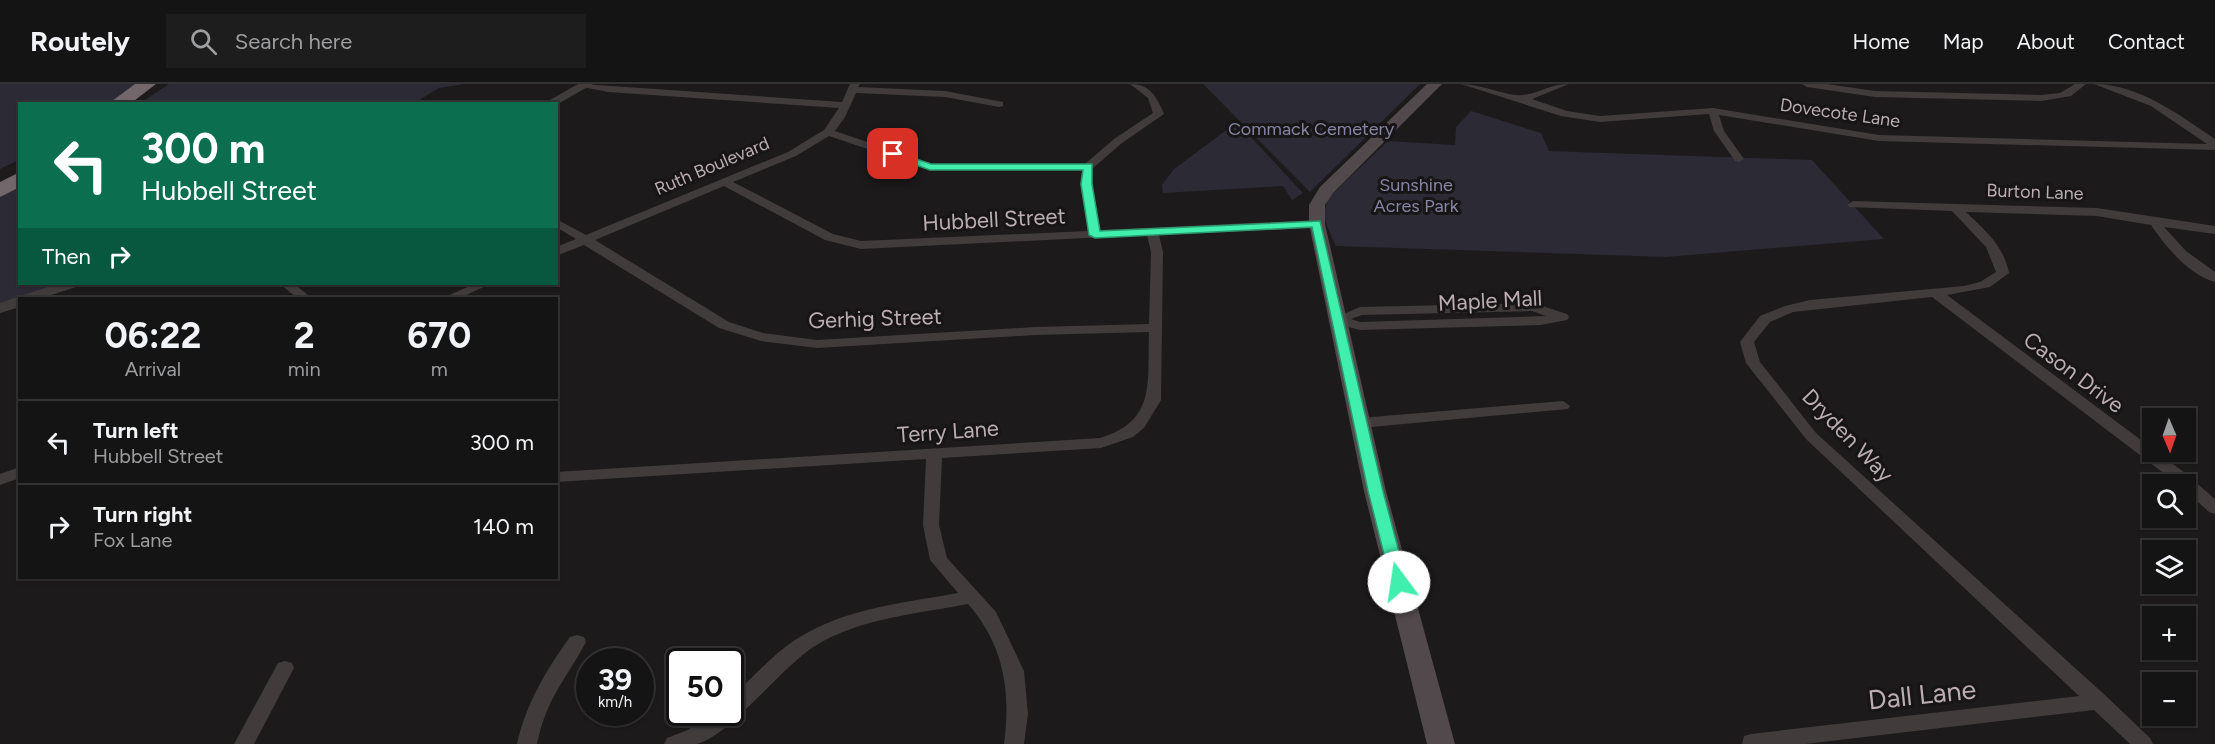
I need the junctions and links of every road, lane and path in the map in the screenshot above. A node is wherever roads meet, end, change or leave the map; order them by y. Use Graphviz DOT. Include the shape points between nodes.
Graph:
graph roads {
  1 [pos="147,84"];
  2 [pos="162,84"];
  3 [pos="587,84"];
  4 [pos="708,84"];
  5 [pos="1135,84"];
  6 [pos="1435,84"];
  7 [pos="1466,84"];
  8 [pos="1564,84"];
  9 [pos="1807,84"];
  10 [pos="2081,84"];
  11 [pos="2098,84"];
  12 [pos="854,87"];
  13 [pos="698,95"];
  14 [pos="1522,99"];
  15 [pos="120,102"];
  16 [pos="136,102"];
  17 [pos="553,102"];
  18 [pos="999,104"];
  19 [pos="844,105"];
  20 [pos="1713,111"];
  21 [pos="828,132"];
  22 [pos="2215,145"];
  23 [pos="1739,159"];
  24 [pos="18,166"];
  25 [pos="18,166"];
  26 [pos="1088,166"];
  27 [pos="0,171"];
  28 [pos="18,179"];
  29 [pos="0,180"];
  30 [pos="724,182"];
  31 [pos="0,191"];
  32 [pos="1853,205"];
  33 [pos="1955,208"];
  34 [pos="2155,222"];
  35 [pos="558,223"];
  36 [pos="1317,224"];
  37 [pos="2215,230"];
  38 [pos="1152,232"];
  39 [pos="1095,235"];
  40 [pos="587,239"];
  41 [pos="558,251"];
  42 [pos="2215,278"];
  43 [pos="68,285"];
  44 [pos="287,285"];
  45 [pos="482,285"];
  46 [pos="1935,293"];
  47 [pos="31,297"];
  48 [pos="304,297"];
  49 [pos="452,297"];
  50 [pos="18,302"];
  51 [pos="0,308"];
  52 [pos="1337,320"];
  53 [pos="1155,328"];
  54 [pos="1563,406"];
  55 [pos="1360,423"];
  56 [pos="934,454"];
  57 [pos="18,472"];
  58 [pos="558,477"];
  59 [pos="0,480"];
  60 [pos="2215,508"];
  61 [pos="971,597"];
  62 [pos="577,642"];
  63 [pos="285,668"];
  64 [pos="2099,702"];
  65 [pos="1751,742"];
  66 [pos="244,744"];
  67 [pos="527,744"];
  68 [pos="674,744"];
  69 [pos="1014,744"];
  70 [pos="1441,744"];
  71 [pos="2143,744"];
  1 -- 15 [label="highway"];
  2 -- 16 [label="highway"];
  3 -- 13 [label="street"];
  3 -- 17 [label="street"];
  4 -- 13 [label="street"];
  5 -- 26 [label="street" via="1152,97 1159,114"];
  6 -- 36 [label="main road" via="1326,190 1317,205"];
  7 -- 14 [label="street, Dovecote Lane"];
  8 -- 14 [label="street"];
  9 -- 10 [label="street" via="1875,94 2041,98 2061,96"];
  11 -- 22 [label="street" via="2156,104"];
  12 -- 18 [label="street" via="945,94"];
  12 -- 19 [label="street, Ruth Boulevard"];
  13 -- 19 [label="street"];
  14 -- 20 [label="street, Dovecote Lane" via="1565,114 1600,119"];
  19 -- 21 [label="street, Ruth Boulevard"];
  20 -- 22 [label="street, Dovecote Lane" via="1879,138"];
  20 -- 23 [label="street" via="1724,141"];
  21 -- 26 [label="street" via="930,167"];
  21 -- 30 [label="street, Ruth Boulevard" via="792,154"];
  24 -- 27 [label="highway"];
  25 -- 29 [label="highway"];
  26 -- 39 [label="street" via="1086,184"];
  28 -- 31 [label="highway"];
  30 -- 39 [label="street, Hubbell Street" via="829,237 861,245"];
  30 -- 40 [label="street, Ruth Boulevard"];
  32 -- 33 [label="street, Burton Lane"];
  33 -- 34 [label="street, Burton Lane" via="2097,212"];
  33 -- 46 [label="street, Dryden Way" via="1991,244 2001,259 2003,273 1984,286"];
  34 -- 37 [label="street, Burton Lane"];
  34 -- 42 [label="street" via="2183,256"];
  35 -- 40 [label="street, Gerhig Street"];
  36 -- 38 [label="street, Hubbell Street"];
  36 -- 52 [label="main road"];
  38 -- 39 [label="street, Hubbell Street"];
  38 -- 53 [label="street, Terry Lane" via="1157,252"];
  40 -- 41 [label="street, Ruth Boulevard"];
  40 -- 53 [label="street, Gerhig Street" via="724,325 760,337 817,344"];
  43 -- 47 [label="street"];
  44 -- 48 [label="street"];
  45 -- 49 [label="street"];
  46 -- 60 [label="street, Cason Drive"];
  46 -- 64 [label="street, Dryden Way" via="1810,304 1771,314 1755,326 1747,342 1753,363 1811,436"];
  50 -- 51 [label="street"];
  52 -- 52 [label="street, Maple Mall" via="1360,326 1541,321 1562,317 1533,307 1360,311"];
  52 -- 55 [label="main road"];
  53 -- 56 [label="street, Terry Lane" via="1154,400 1144,422 1130,434 1101,443"];
  54 -- 55 [label="street"];
  55 -- 70 [label="main road"];
  56 -- 58 [label="street, Terry Lane"];
  56 -- 61 [label="street" via="931,525 939,560"];
  57 -- 59 [label="street"];
  61 -- 68 [label="street" via="851,622 807,641 727,716"];
  61 -- 69 [label="street" via="990,617 1014,671 1018,714"];
  62 -- 67 [label="street" via="549,681 532,718"];
  63 -- 66 [label="street"];
  64 -- 65 [label="street, Dall Lane"];
  64 -- 71 [label="street, Dryden Way"];
}
